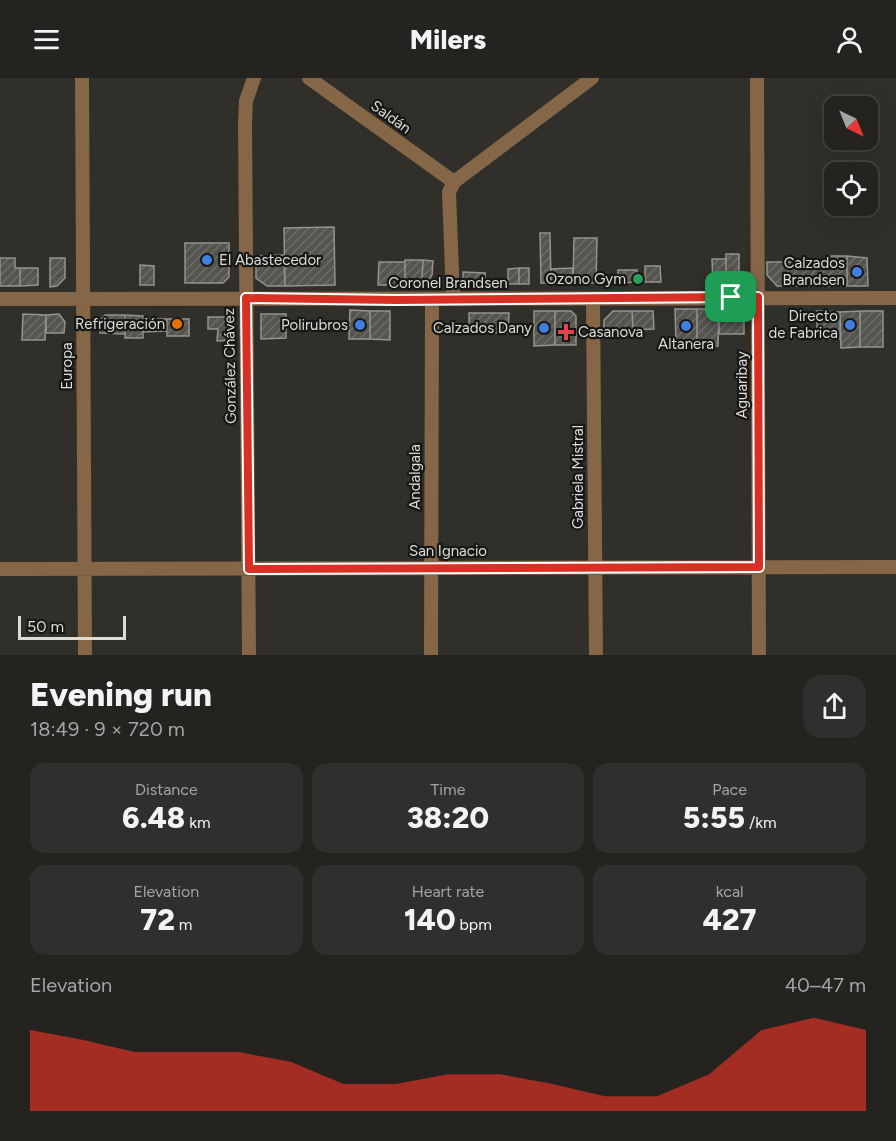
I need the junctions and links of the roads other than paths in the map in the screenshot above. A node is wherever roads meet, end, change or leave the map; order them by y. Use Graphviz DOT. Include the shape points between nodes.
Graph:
graph roads {
  1 [pos="82,78"];
  2 [pos="254,78"];
  3 [pos="309,78"];
  4 [pos="592,78"];
  5 [pos="757,78"];
  6 [pos="454,182"];
  7 [pos="758,297"];
  8 [pos="83,298"];
  9 [pos="246,298"];
  10 [pos="896,298"];
  11 [pos="0,299"];
  12 [pos="453,299"];
  13 [pos="593,299"];
  14 [pos="432,300"];
  15 [pos="83,567"];
  16 [pos="759,567"];
  17 [pos="896,567"];
  18 [pos="431,568"];
  19 [pos="0,569"];
  20 [pos="249,569"];
  21 [pos="595,569"];
  22 [pos="85,655"];
  23 [pos="249,655"];
  24 [pos="431,655"];
  25 [pos="596,655"];
  26 [pos="759,655"];
  1 -- 8 [label="street, Europa"];
  2 -- 9 [label="street, González Chávez" via="246,101 245,122"];
  3 -- 6 [label="street, Saldán"];
  4 -- 6 [label="street"];
  5 -- 7 [label="street, Aguaribay"];
  6 -- 12 [label="street" via="449,192"];
  7 -- 10 [label="street, Coronel Brandsen"];
  7 -- 13 [label="street, Coronel Brandsen"];
  7 -- 16 [label="street, Aguaribay"];
  8 -- 9 [label="street, Coronel Brandsen"];
  8 -- 11 [label="street, Coronel Brandsen"];
  8 -- 15 [label="street, Europa"];
  9 -- 14 [label="street, Coronel Brandsen"];
  9 -- 20 [label="street, González Chávez"];
  12 -- 13 [label="street, Coronel Brandsen"];
  12 -- 14 [label="street, Coronel Brandsen"];
  13 -- 21 [label="street, Gabriela Mistral"];
  14 -- 18 [label="street, Andalgala"];
  15 -- 19 [label="street, San Ignacio"];
  15 -- 20 [label="street, San Ignacio"];
  15 -- 22 [label="street, Europa"];
  16 -- 17 [label="street, San Ignacio"];
  16 -- 21 [label="street, San Ignacio"];
  16 -- 26 [label="street, Aguaribay"];
  18 -- 20 [label="street, San Ignacio"];
  18 -- 21 [label="street, San Ignacio"];
  18 -- 24 [label="street, Andalgala"];
  20 -- 23 [label="street, González Chávez"];
  21 -- 25 [label="street, Gabriela Mistral"];
}
